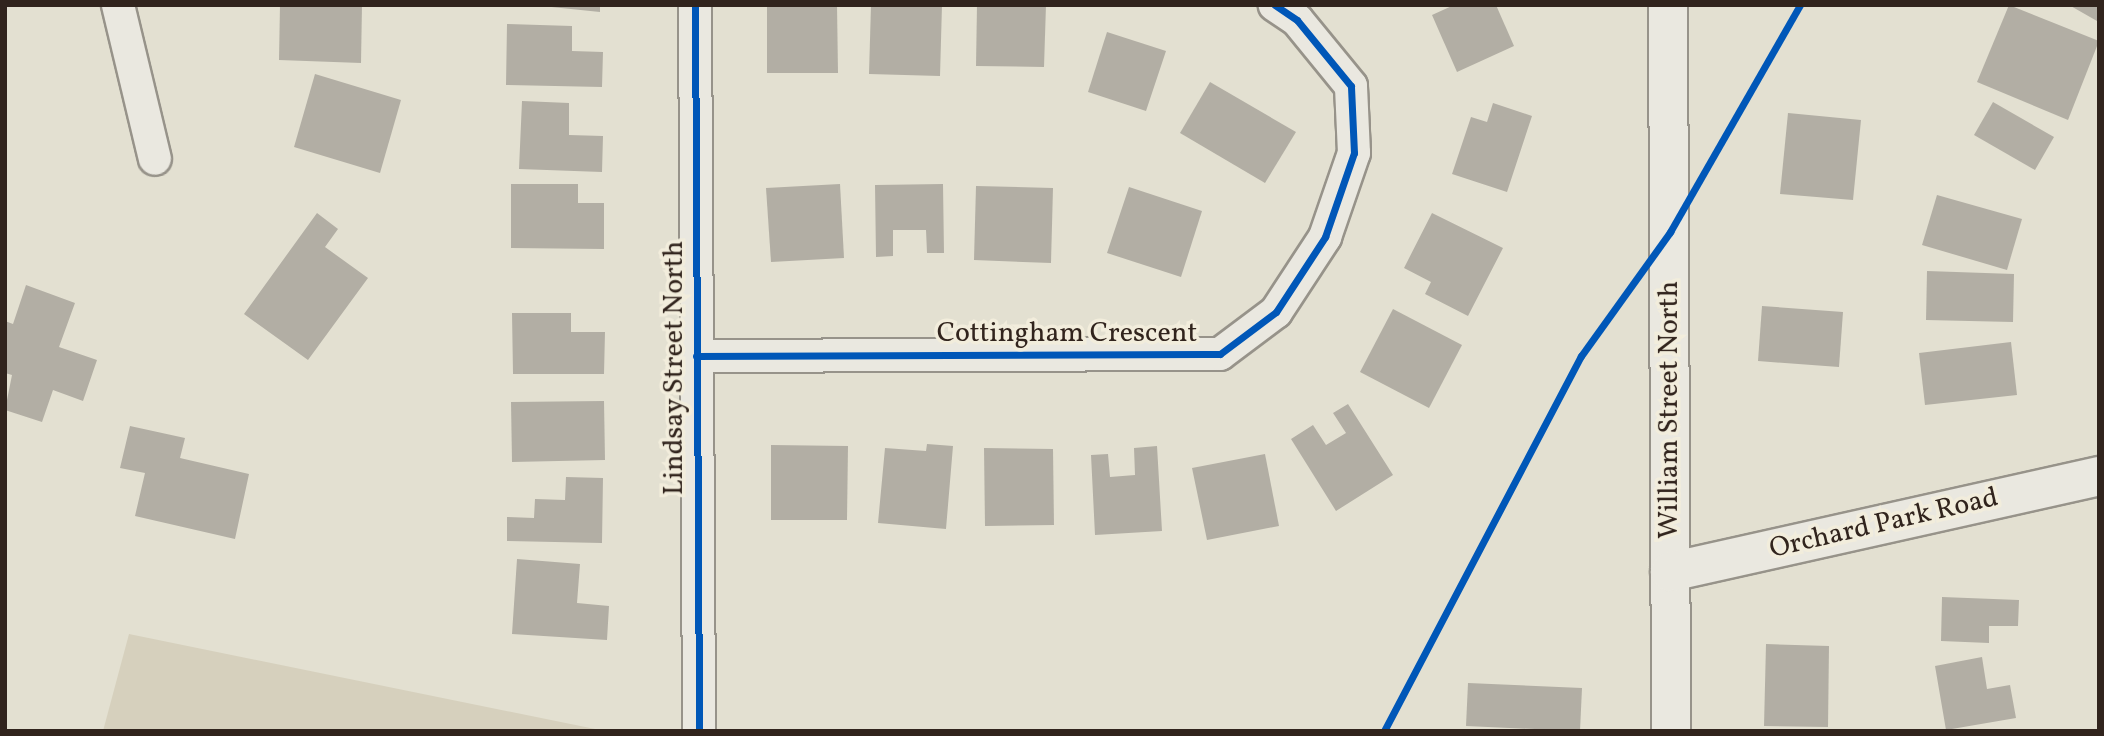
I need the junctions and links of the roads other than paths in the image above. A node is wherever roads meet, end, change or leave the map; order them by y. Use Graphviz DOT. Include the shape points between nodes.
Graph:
graph roads {
  1 [pos="118,5"];
  2 [pos="695,5"];
  3 [pos="1275,5"];
  4 [pos="1668,5"];
  5 [pos="155,159"];
  6 [pos="696,356"];
  7 [pos="2099,476"];
  8 [pos="1670,572"];
  9 [pos="699,731"];
  10 [pos="1671,731"];
  1 -- 5 [label="street"];
  2 -- 6 [label="street, Lindsay Street North"];
  3 -- 6 [label="street, Cottingham Crescent" via="1297,20 1351,86 1354,153 1325,237 1276,312 1220,354"];
  4 -- 8 [label="street, William Street North"];
  6 -- 9 [label="street, Lindsay Street North"];
  7 -- 8 [label="street, Orchard Park Road"];
  8 -- 10 [label="street, William Street North"];
}
